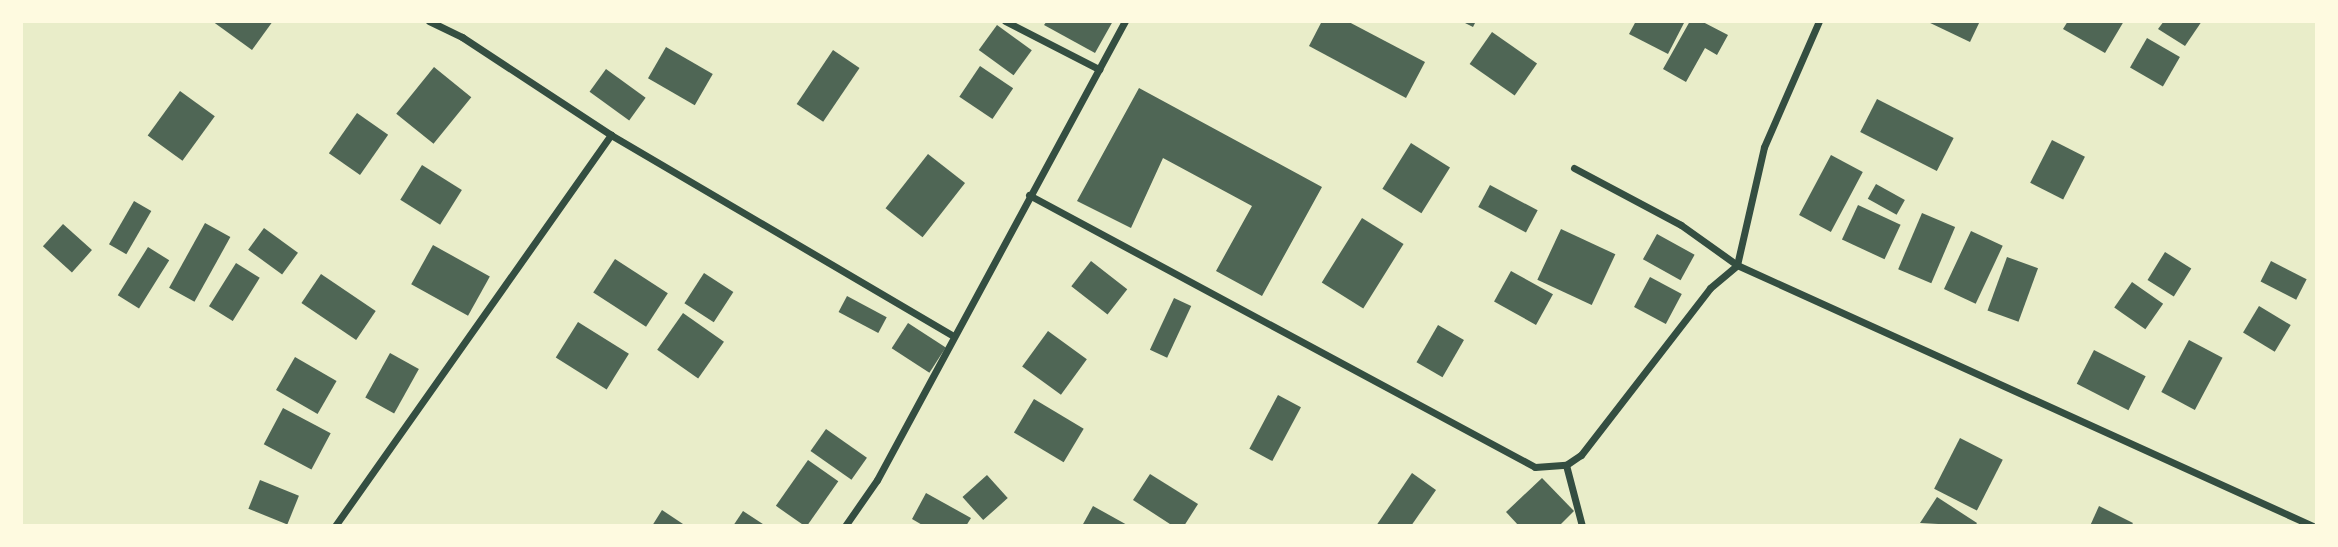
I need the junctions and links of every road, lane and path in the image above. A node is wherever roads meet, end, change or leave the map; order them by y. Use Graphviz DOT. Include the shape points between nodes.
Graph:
graph roads {
  1 [pos="429,21"];
  2 [pos="1005,21"];
  3 [pos="1125,21"];
  4 [pos="1819,21"];
  5 [pos="1099,69"];
  6 [pos="611,135"];
  7 [pos="1574,168"];
  8 [pos="1029,195"];
  9 [pos="1737,265"];
  10 [pos="953,336"];
  11 [pos="1566,465"];
  12 [pos="335,526"];
  13 [pos="845,526"];
  14 [pos="1582,526"];
  15 [pos="2313,526"];
  1 -- 6 [label="street" via="462,37"];
  2 -- 5 [label="street"];
  3 -- 5 [label="street"];
  4 -- 9 [label="street" via="1765,147"];
  5 -- 8 [label="street"];
  6 -- 10 [label="street"];
  6 -- 12 [label="street"];
  7 -- 9 [label="street" via="1681,225"];
  8 -- 10 [label="street"];
  8 -- 11 [label="street" via="1535,467"];
  9 -- 11 [label="street" via="1710,288 1581,455"];
  9 -- 15 [label="street"];
  10 -- 13 [label="street" via="877,480"];
  11 -- 14 [label="street"];
}
